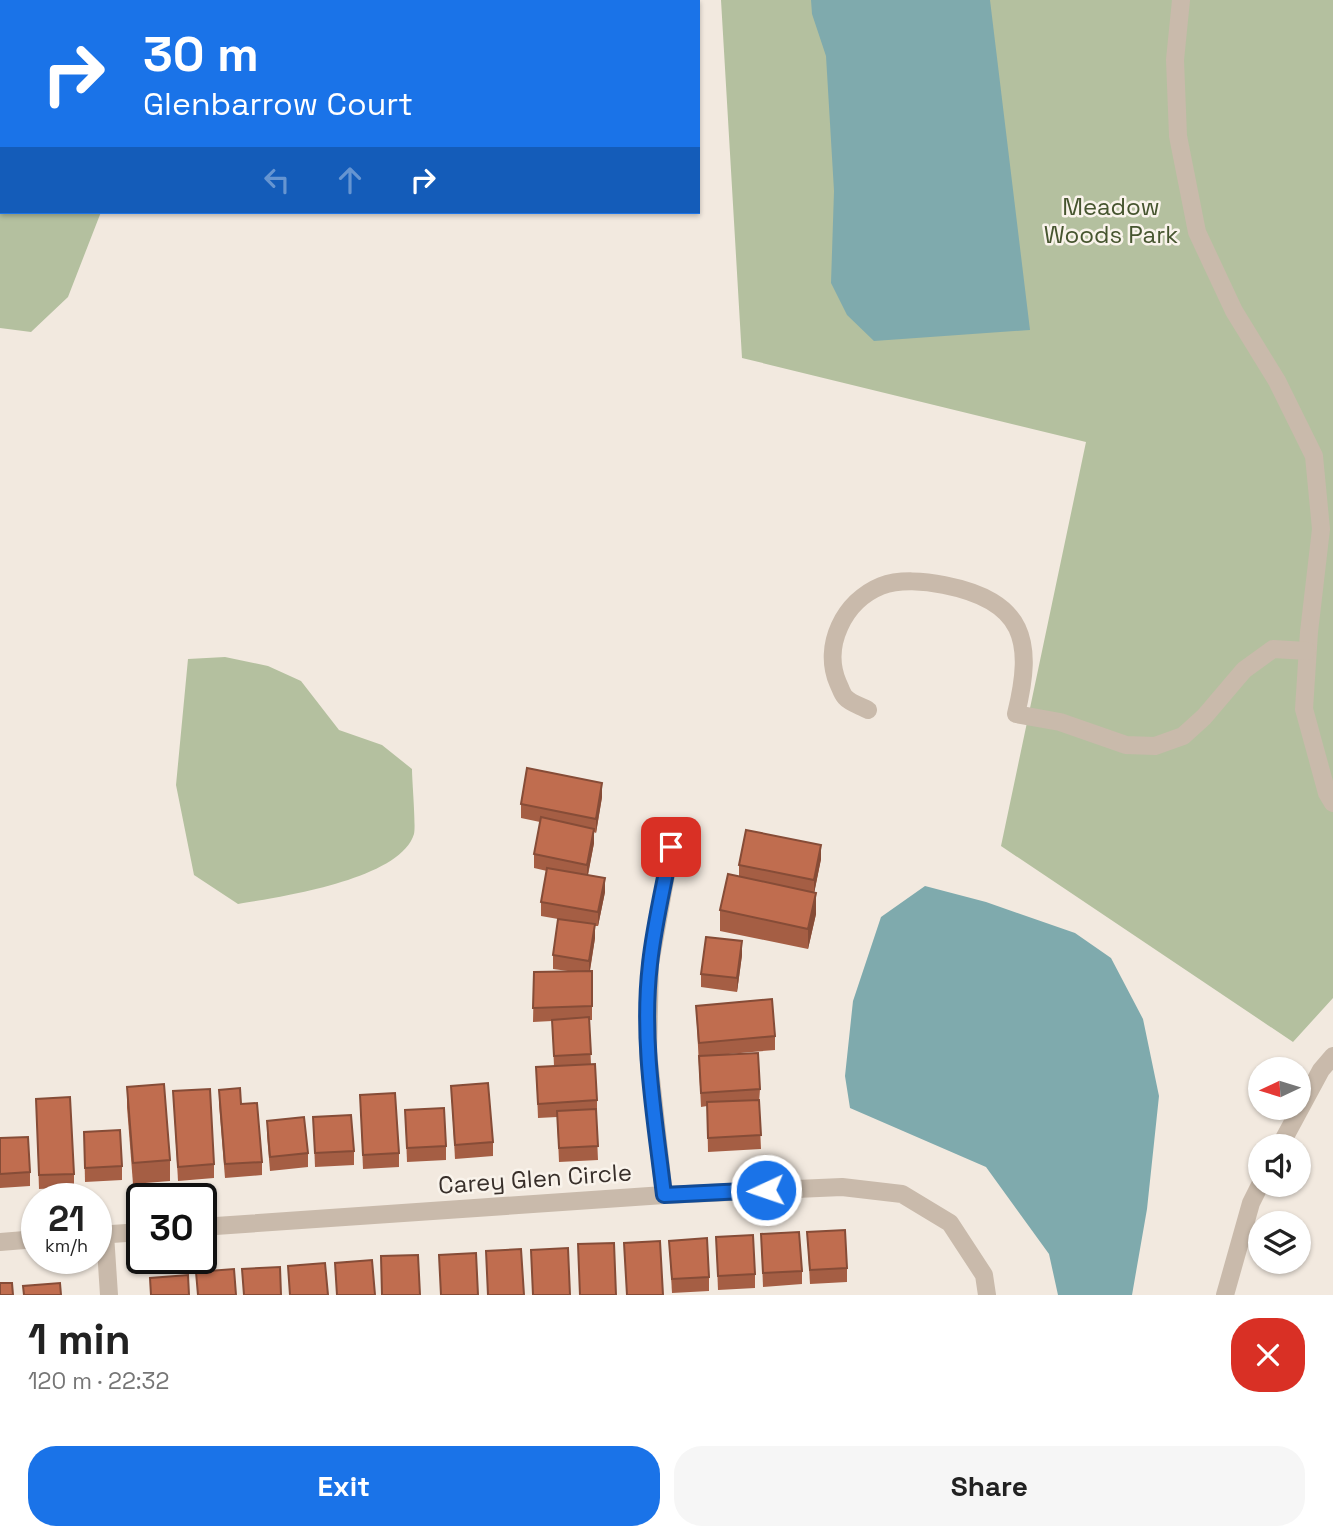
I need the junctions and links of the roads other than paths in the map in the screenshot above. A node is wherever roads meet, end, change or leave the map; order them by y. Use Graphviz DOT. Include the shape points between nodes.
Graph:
graph roads {
  1 [pos="1181,0"];
  2 [pos="1307,651"];
  3 [pos="868,710"];
  4 [pos="1333,803"];
  5 [pos="671,847"];
  6 [pos="1333,1056"];
  7 [pos="1286,1134"];
  8 [pos="664,1195"];
  9 [pos="1254,1197"];
  10 [pos="217,1226"];
  11 [pos="21,1240"];
  12 [pos="0,1242"];
  13 [pos="106,1274"];
  14 [pos="109,1295"];
  15 [pos="987,1295"];
  16 [pos="1225,1295"];
  1 -- 2 [label="street" via="1175,60 1178,136 1197,232 1234,311 1277,381 1314,456 1321,529"];
  2 -- 3 [label="street" via="1273,649 1244,670 1183,736 1155,746 1126,744 1060,722 1016,714 1024,679 1024,643 1016,623 972,591 906,582 882,586 860,599 842,621 831,652 845,697"];
  2 -- 4 [label="street" via="1304,709"];
  5 -- 8 [label="street" via="650,964 648,1052"];
  6 -- 7 [label="street"];
  8 -- 10 [label="street, Carey Glen Circle"];
  8 -- 15 [label="street, Carey Glen Circle" via="842,1187 902,1194 950,1223 984,1275"];
  9 -- 16 [label="street"];
  11 -- 12 [label="street"];
  13 -- 14 [label="street"];
}
